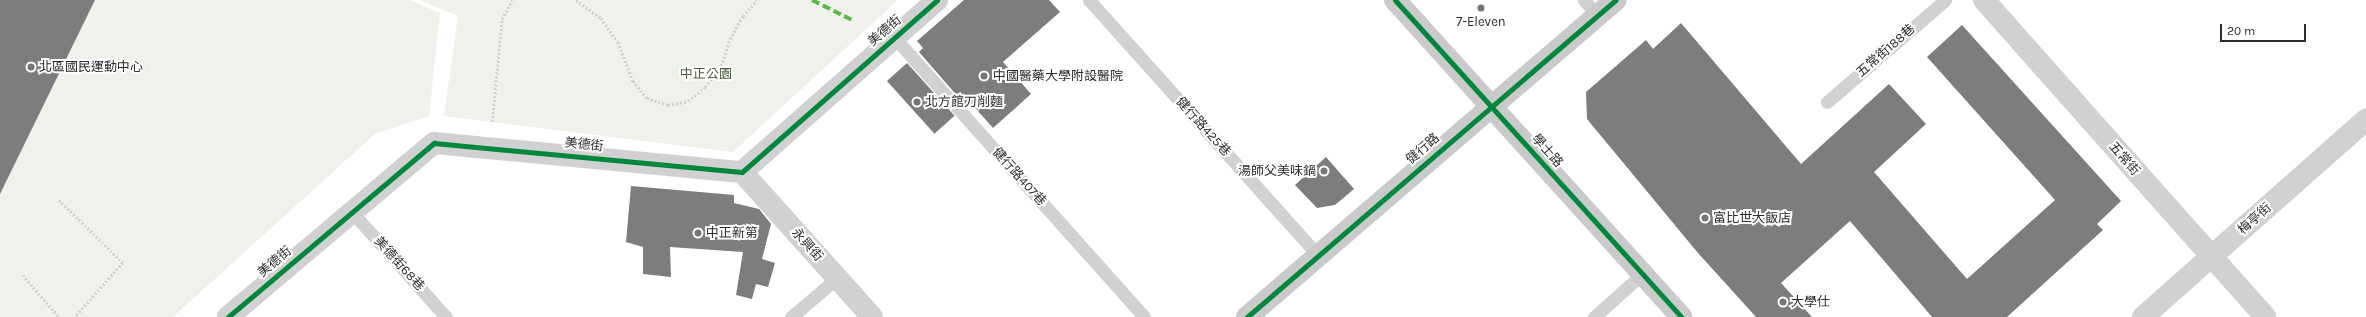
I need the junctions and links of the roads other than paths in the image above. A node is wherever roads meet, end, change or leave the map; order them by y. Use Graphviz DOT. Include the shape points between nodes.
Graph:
graph roads {
  1 [pos="937,0"];
  2 [pos="1089,0"];
  3 [pos="1395,0"];
  4 [pos="1615,0"];
  5 [pos="1945,0"];
  6 [pos="1984,0"];
  7 [pos="1591,8"];
  8 [pos="894,37"];
  9 [pos="1827,102"];
  10 [pos="1491,105"];
  11 [pos="2366,120"];
  12 [pos="742,172"];
  13 [pos="352,212"];
  14 [pos="1318,255"];
  15 [pos="2212,258"];
  16 [pos="1642,274"];
  17 [pos="837,278"];
  18 [pos="228,317"];
  19 [pos="446,317"];
  20 [pos="791,317"];
  21 [pos="872,317"];
  22 [pos="1144,317"];
  23 [pos="1247,317"];
  24 [pos="1594,317"];
  25 [pos="1681,317"];
  26 [pos="2143,317"];
  27 [pos="2265,317"];
  1 -- 8 [label="street, 美德街"];
  2 -- 14 [label="lane, 健行路425巷"];
  3 -- 10 [label="street, 學士路"];
  4 -- 7 [label="street, 健行路"];
  5 -- 9 [label="lane, 五常街188巷"];
  6 -- 15 [label="street, 五常街"];
  7 -- 10 [label="street, 健行路"];
  8 -- 12 [label="street, 美德街"];
  8 -- 22 [label="lane, 健行路407巷"];
  10 -- 14 [label="street, 健行路"];
  10 -- 16 [label="street, 學士路"];
  11 -- 15 [label="street, 梅亭街"];
  12 -- 13 [label="street, 美德街" via="434,143"];
  12 -- 17 [label="street, 永興街"];
  13 -- 18 [label="street, 美德街"];
  13 -- 19 [label="lane, 美德街68巷"];
  14 -- 23 [label="street, 健行路"];
  15 -- 26 [label="street, 梅亭街"];
  15 -- 27 [label="street, 五常街"];
  16 -- 24 [label="lane"];
  16 -- 25 [label="street, 學士路"];
  17 -- 20 [label="lane"];
  17 -- 21 [label="street, 永興街"];
}
